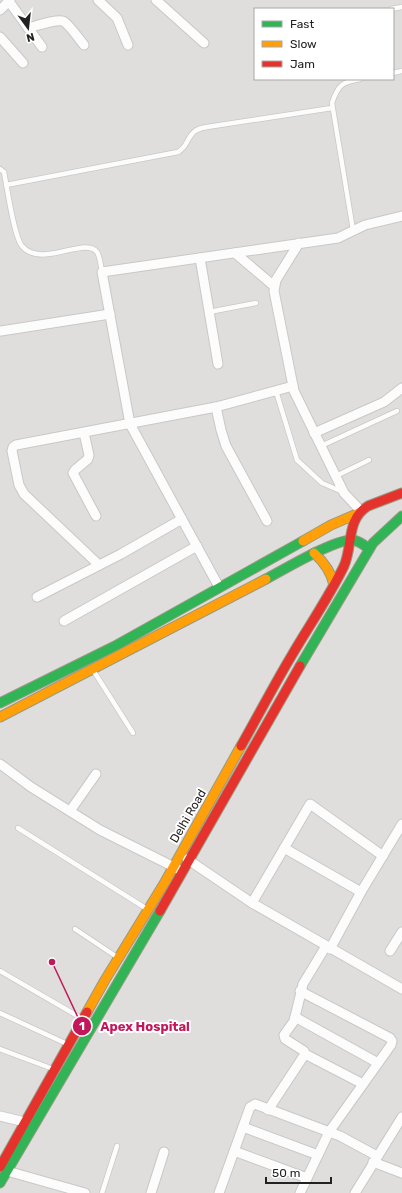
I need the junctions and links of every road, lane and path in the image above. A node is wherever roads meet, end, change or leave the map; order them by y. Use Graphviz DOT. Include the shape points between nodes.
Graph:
graph roads {
  1 [pos="9,0"];
  2 [pos="98,0"];
  3 [pos="156,0"];
  4 [pos="0,10"];
  5 [pos="28,28"];
  6 [pos="0,37"];
  7 [pos="204,43"];
  8 [pos="84,45"];
  9 [pos="128,45"];
  10 [pos="42,47"];
  11 [pos="23,63"];
  12 [pos="354,80"];
  13 [pos="332,108"];
  14 [pos="0,169"];
  15 [pos="6,185"];
  16 [pos="402,216"];
  17 [pos="353,230"];
  18 [pos="299,243"];
  19 [pos="235,253"];
  20 [pos="200,258"];
  21 [pos="102,272"];
  22 [pos="274,286"];
  23 [pos="256,303"];
  24 [pos="210,312"];
  25 [pos="110,314"];
  26 [pos="1,331"];
  27 [pos="218,364"];
  28 [pos="293,386"];
  29 [pos="402,388"];
  30 [pos="276,391"];
  31 [pos="216,407"];
  32 [pos="397,411"];
  33 [pos="130,424"];
  34 [pos="84,432"];
  35 [pos="314,433"];
  36 [pos="321,446"];
  37 [pos="370,460"];
  38 [pos="336,476"];
  39 [pos="344,493"];
  40 [pos="402,493"];
  41 [pos="393,496"];
  42 [pos="402,509"];
  43 [pos="360,512"];
  44 [pos="96,516"];
  45 [pos="402,516"];
  46 [pos="182,519"];
  47 [pos="267,521"];
  48 [pos="349,539"];
  49 [pos="197,546"];
  50 [pos="369,549"];
  51 [pos="314,553"];
  52 [pos="99,565"];
  53 [pos="334,585"];
  54 [pos="219,586"];
  55 [pos="37,597"];
  56 [pos="64,621"];
  57 [pos="92,669"];
  58 [pos="0,703"];
  59 [pos="0,717"];
  60 [pos="133,734"];
  61 [pos="0,764"];
  62 [pos="96,774"];
  63 [pos="70,811"];
  64 [pos="402,824"];
  65 [pos="18,828"];
  66 [pos="284,848"];
  67 [pos="180,855"];
  68 [pos="383,856"];
  69 [pos="190,860"];
  70 [pos="173,867"];
  71 [pos="183,871"];
  72 [pos="361,892"];
  73 [pos="252,903"];
  74 [pos="147,909"];
  75 [pos="75,929"];
  76 [pos="402,932"];
  77 [pos="328,948"];
  78 [pos="390,952"];
  79 [pos="118,958"];
  80 [pos="0,971"];
  81 [pos="402,989"];
  82 [pos="300,991"];
  83 [pos="0,1013"];
  84 [pos="295,1017"];
  85 [pos="83,1019"];
  86 [pos="69,1045"];
  87 [pos="0,1049"];
  88 [pos="305,1054"];
  89 [pos="378,1063"];
  90 [pos="55,1070"];
  91 [pos="363,1084"];
  92 [pos="268,1110"];
  93 [pos="0,1116"];
  94 [pos="402,1117"];
  95 [pos="25,1122"];
  96 [pos="243,1127"];
  97 [pos="329,1132"];
  98 [pos="117,1146"];
  99 [pos="234,1151"];
  100 [pos="164,1152"];
  101 [pos="318,1155"];
  102 [pos="375,1159"];
  103 [pos="3,1169"];
  104 [pos="402,1173"];
  105 [pos="307,1178"];
  106 [pos="0,1183"];
  107 [pos="85,1193"];
  108 [pos="102,1193"];
  109 [pos="151,1193"];
  110 [pos="219,1193"];
  111 [pos="300,1193"];
  112 [pos="355,1193"];
  1 -- 4 [label="street"];
  1 -- 5 [label="street"];
  2 -- 9 [label="street" via="117,18"];
  3 -- 7 [label="street"];
  5 -- 8 [label="street" via="63,21"];
  5 -- 10 [label="street"];
  6 -- 11 [label="street"];
  12 -- 13 [label="lane" via="347,81 338,88"];
  13 -- 15 [label="lane" via="206,127 191,134 186,146 178,152"];
  13 -- 17 [label="lane"];
  14 -- 15 [label="lane" via="4,172"];
  15 -- 21 [label="lane" via="17,237 22,247 33,254 42,255 91,248 98,253"];
  16 -- 17 [label="street" via="365,224"];
  17 -- 18 [label="street" via="338,238"];
  18 -- 19 [label="street"];
  18 -- 22 [label="street"];
  19 -- 20 [label="street"];
  19 -- 22 [label="street"];
  20 -- 21 [label="street"];
  20 -- 24 [label="street"];
  21 -- 25 [label="street"];
  22 -- 28 [label="street"];
  23 -- 24 [label="lane"];
  24 -- 27 [label="street"];
  25 -- 26 [label="street"];
  25 -- 33 [label="street"];
  28 -- 30 [label="street"];
  28 -- 35 [label="street"];
  29 -- 35 [label="street" via="384,402"];
  30 -- 31 [label="street"];
  30 -- 39 [label="lane" via="297,460 322,483"];
  31 -- 33 [label="street"];
  31 -- 47 [label="street" via="226,446"];
  32 -- 36 [label="lane"];
  33 -- 34 [label="street"];
  33 -- 46 [label="street"];
  34 -- 44 [label="street" via="88,459 73,473"];
  34 -- 52 [label="street" via="16,445 12,451 24,494"];
  35 -- 36 [label="street"];
  36 -- 38 [label="street"];
  37 -- 38 [label="lane"];
  38 -- 39 [label="street"];
  39 -- 43 [label="street"];
  40 -- 41 [label="main road"];
  41 -- 42 [label="main road"];
  41 -- 43 [label="main road"];
  43 -- 48 [label="main road, Delhi Road" via="354,520"];
  43 -- 54 [label="main road"];
  45 -- 50 [label="main road"];
  46 -- 49 [label="street"];
  46 -- 52 [label="street"];
  48 -- 50 [label="main road" via="363,543"];
  48 -- 51 [label="main road"];
  48 -- 53 [label="main road, Delhi Road" via="345,563"];
  49 -- 54 [label="street"];
  49 -- 56 [label="street"];
  50 -- 69 [label="main road" via="274,709"];
  51 -- 53 [label="main road" via="330,571"];
  51 -- 57 [label="main road"];
  52 -- 55 [label="street"];
  53 -- 67 [label="main road, Delhi Road" via="290,658"];
  54 -- 58 [label="main road" via="115,646"];
  57 -- 59 [label="main road"];
  57 -- 60 [label="lane"];
  61 -- 63 [label="street"];
  62 -- 63 [label="street"];
  63 -- 70 [label="street" via="100,830"];
  64 -- 68 [label="street"];
  65 -- 74 [label="lane"];
  66 -- 68 [label="street" via="310,804"];
  66 -- 72 [label="street"];
  66 -- 73 [label="street"];
  67 -- 69 [label="street"];
  67 -- 70 [label="main road, Delhi Road"];
  68 -- 72 [label="street"];
  69 -- 71 [label="main road"];
  69 -- 73 [label="street"];
  70 -- 71 [label="street"];
  70 -- 74 [label="main road, Delhi Road"];
  71 -- 103 [label="main road" via="28,1138"];
  72 -- 77 [label="street"];
  73 -- 77 [label="street"];
  74 -- 79 [label="main road, Delhi Road"];
  75 -- 79 [label="lane"];
  76 -- 78 [label="street"];
  77 -- 81 [label="street"];
  77 -- 82 [label="street"];
  79 -- 85 [label="main road, Delhi Road"];
  80 -- 85 [label="lane"];
  82 -- 84 [label="street"];
  82 -- 89 [label="street" via="390,1038 392,1042"];
  83 -- 86 [label="lane"];
  84 -- 88 [label="street" via="284,1037"];
  84 -- 89 [label="street"];
  85 -- 86 [label="main road, Delhi Road"];
  86 -- 90 [label="main road, Delhi Road"];
  87 -- 90 [label="lane"];
  88 -- 91 [label="street"];
  88 -- 92 [label="street"];
  89 -- 91 [label="street"];
  90 -- 95 [label="main road, Delhi Road"];
  91 -- 97 [label="street"];
  92 -- 96 [label="street" via="252,1105"];
  92 -- 97 [label="street"];
  93 -- 95 [label="street"];
  94 -- 102 [label="street"];
  95 -- 103 [label="main road, Delhi Road"];
  96 -- 99 [label="street"];
  96 -- 101 [label="street"];
  97 -- 101 [label="street"];
  97 -- 102 [label="street" via="340,1136"];
  98 -- 108 [label="lane"];
  99 -- 105 [label="street"];
  99 -- 110 [label="street"];
  100 -- 109 [label="street"];
  101 -- 105 [label="street"];
  102 -- 104 [label="street"];
  102 -- 112 [label="street"];
  103 -- 106 [label="main road"];
  103 -- 107 [label="street"];
  105 -- 111 [label="street"];
}
